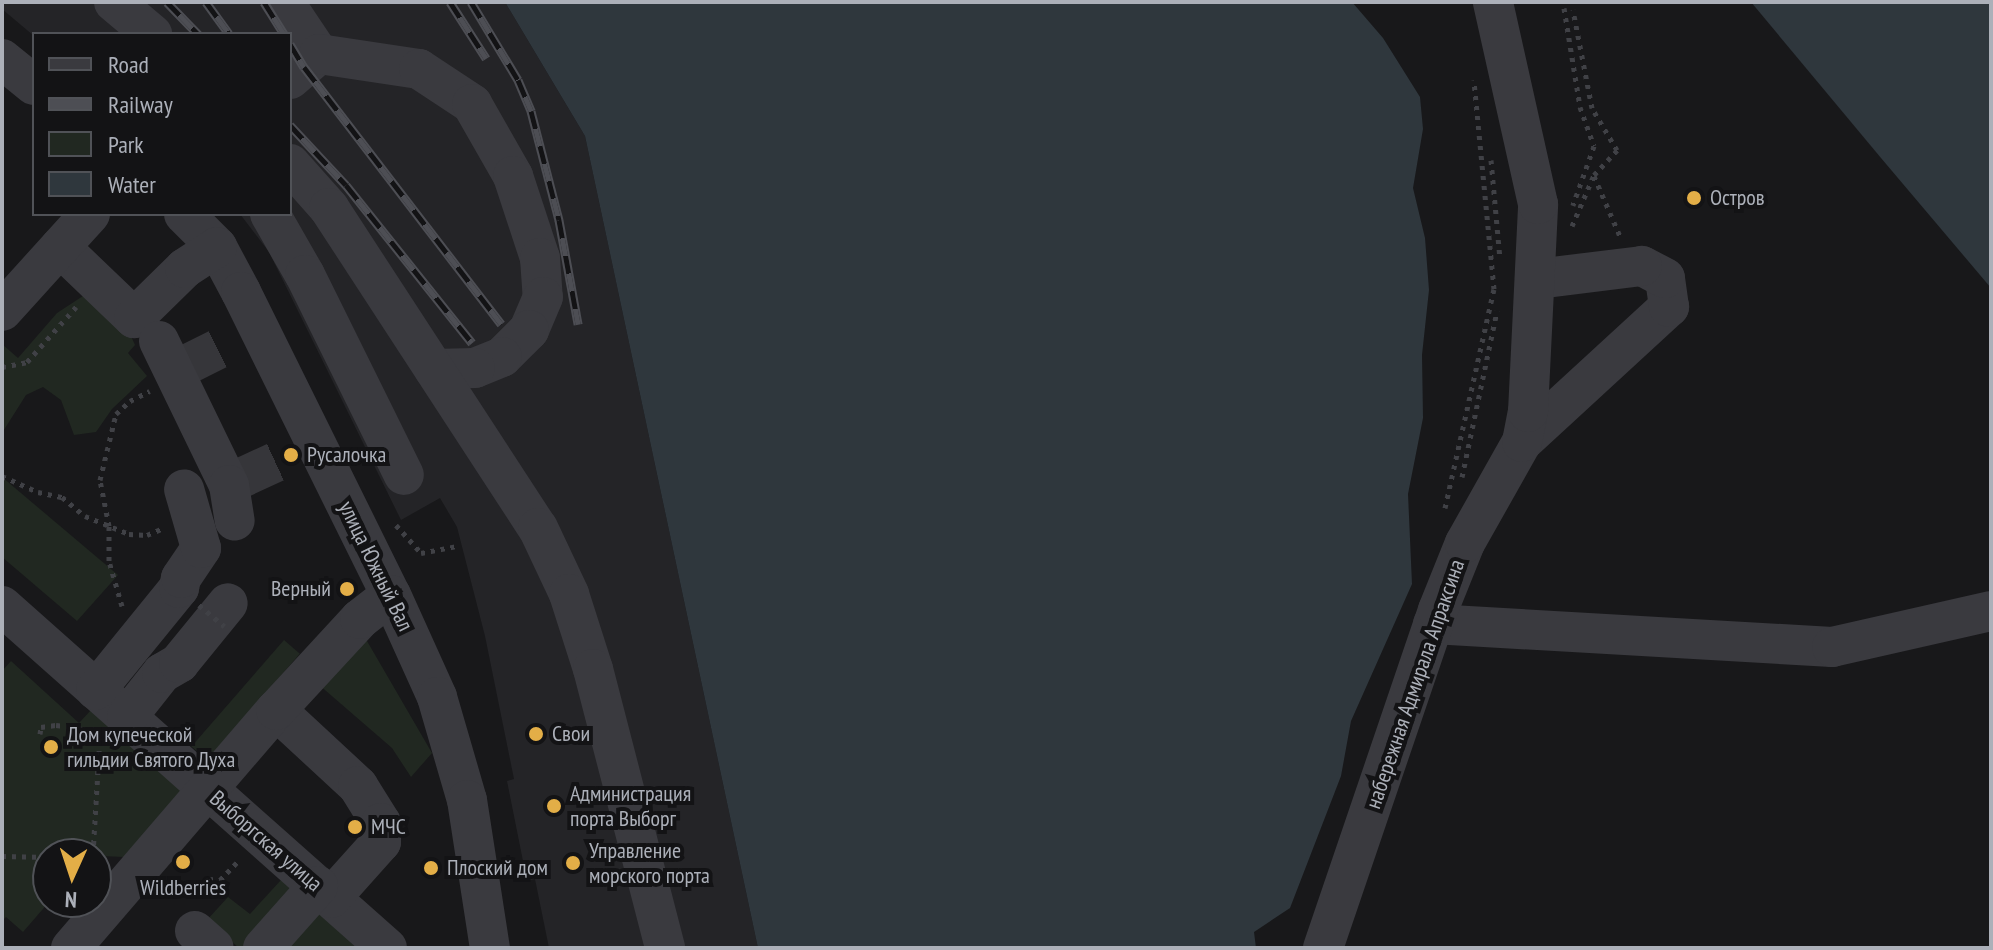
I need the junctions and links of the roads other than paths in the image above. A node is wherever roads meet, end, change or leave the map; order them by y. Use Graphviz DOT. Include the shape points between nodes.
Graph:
graph roads {
  1 [pos="97,2"];
  2 [pos="114,2"];
  3 [pos="284,2"];
  4 [pos="1493,2"];
  5 [pos="113,32"];
  6 [pos="150,32"];
  7 [pos="2,59"];
  8 [pos="304,66"];
  9 [pos="32,83"];
  10 [pos="292,166"];
  11 [pos="88,216"];
  12 [pos="186,216"];
  13 [pos="271,216"];
  14 [pos="60,247"];
  15 [pos="217,247"];
  16 [pos="1536,279"];
  17 [pos="11,284"];
  18 [pos="165,368"];
  19 [pos="434,369"];
  20 [pos="1522,442"];
  21 [pos="404,475"];
  22 [pos="234,495"];
  23 [pos="189,502"];
  24 [pos="391,595"];
  25 [pos="2,606"];
  26 [pos="217,611"];
  27 [pos="1991,611"];
  28 [pos="1433,624"];
  29 [pos="96,690"];
  30 [pos="276,710"];
  31 [pos="109,728"];
  32 [pos="207,789"];
  33 [pos="324,892"];
  34 [pos="71,948"];
  35 [pos="263,948"];
  36 [pos="387,948"];
  37 [pos="490,948"];
  38 [pos="665,948"];
  39 [pos="1323,948"];
  1 -- 5 [label="street"];
  2 -- 6 [label="street"];
  3 -- 8 [label="street"];
  4 -- 16 [label="street, набережная Адмирала Апраксина" via="1538,204"];
  7 -- 9 [label="street"];
  8 -- 19 [label="street" via="419,69 472,104 513,176 540,258 543,297 529,330 502,357 475,368"];
  10 -- 19 [label="street" via="329,208"];
  11 -- 14 [label="street"];
  12 -- 15 [label="street, улица Южный Вал"];
  13 -- 21 [label="street"];
  14 -- 15 [label="street" via="134,318 185,268"];
  14 -- 17 [label="street"];
  15 -- 24 [label="street, улица Южный Вал" via="247,335 304,449"];
  16 -- 20 [label="street, набережная Адмирала Апраксина"];
  16 -- 20 [label="street" via="1642,266 1665,278 1669,307"];
  18 -- 22 [label="street"];
  19 -- 38 [label="street" via="538,528 569,594"];
  20 -- 28 [label="street, набережная Адмирала Апраксина" via="1465,543"];
  23 -- 29 [label="street" via="201,548 179,588"];
  24 -- 30 [label="street" via="360,619"];
  24 -- 37 [label="street, улица Южный Вал" via="455,751"];
  25 -- 29 [label="street, Выборгская улица"];
  26 -- 31 [label="street" via="179,663 162,673"];
  27 -- 28 [label="street" via="1832,647"];
  28 -- 39 [label="street, набережная Адмирала Апраксина"];
  29 -- 31 [label="street, Выборгская улица"];
  30 -- 32 [label="street"];
  30 -- 33 [label="street" via="358,786 381,823 381,842"];
  31 -- 32 [label="street, Выборгская улица"];
  32 -- 33 [label="street, Выборгская улица"];
  32 -- 34 [label="street"];
  33 -- 35 [label="street"];
  33 -- 36 [label="street, Выборгская улица"];
}
